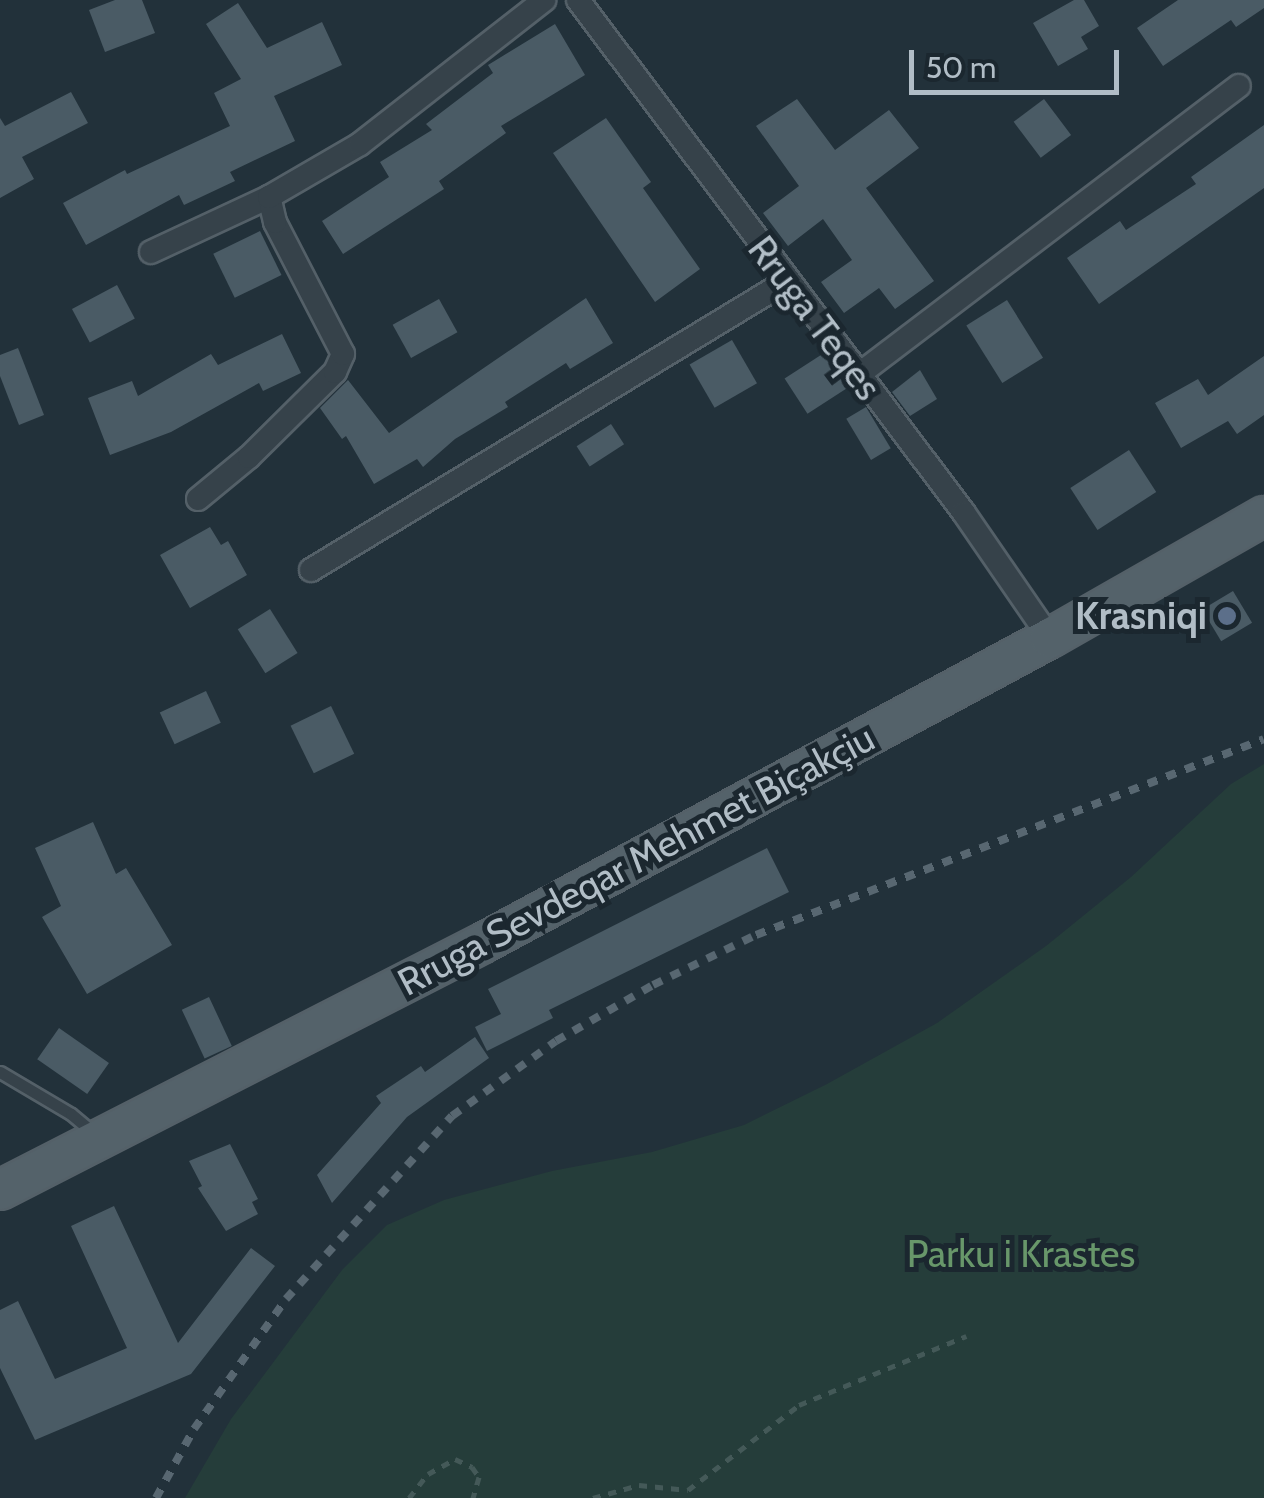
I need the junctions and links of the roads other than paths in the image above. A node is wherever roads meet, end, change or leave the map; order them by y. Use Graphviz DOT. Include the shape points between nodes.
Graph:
graph roads {
  1 [pos="544,0"];
  2 [pos="578,0"];
  3 [pos="1239,86"];
  4 [pos="268,197"];
  5 [pos="151,252"];
  6 [pos="786,281"];
  7 [pos="858,375"];
  8 [pos="198,499"];
  9 [pos="1264,516"];
  10 [pos="311,570"];
  11 [pos="1050,638"];
  12 [pos="0,1072"];
  13 [pos="100,1140"];
  14 [pos="0,1190"];
  1 -- 4 [label="street" via="360,144"];
  2 -- 6 [label="street, Rruga Teqes"];
  3 -- 7 [label="street"];
  4 -- 5 [label="street"];
  4 -- 8 [label="street" via="343,354 335,372"];
  6 -- 7 [label="street, Rruga Teqes"];
  6 -- 10 [label="street"];
  7 -- 11 [label="street, Rruga Teqes"];
  9 -- 11 [label="main road, Rruga Sevdeqar Mehmet Biçakçiu"];
  11 -- 13 [label="main road, Rruga Sevdeqar Mehmet Biçakçiu"];
  12 -- 13 [label="lane" via="71,1114"];
  13 -- 14 [label="main road, Rruga Sevdeqar Mehmet Biçakçiu"];
}
